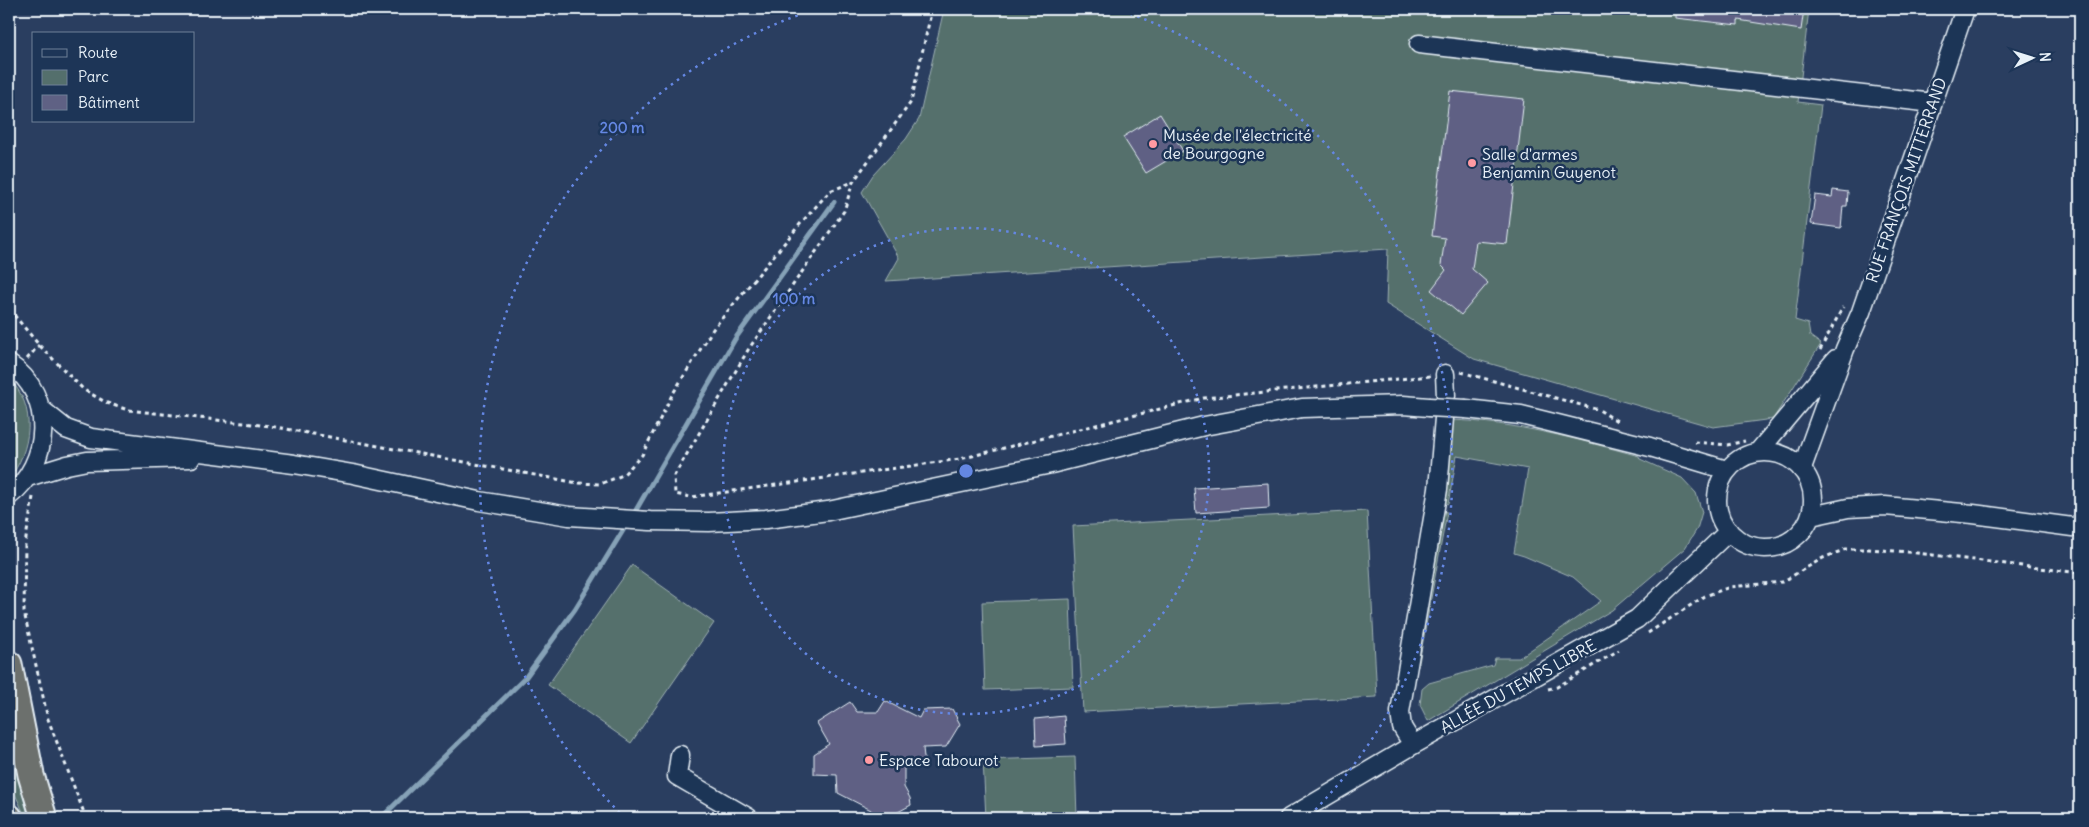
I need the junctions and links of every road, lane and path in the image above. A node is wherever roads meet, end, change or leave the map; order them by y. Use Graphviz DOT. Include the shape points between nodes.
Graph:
graph roads {
  1 [pos="932,9"];
  2 [pos="1965,9"];
  3 [pos="1419,44"];
  4 [pos="1932,103"];
  5 [pos="852,182"];
  6 [pos="1846,299"];
  7 [pos="9,309"];
  8 [pos="1845,349"];
  9 [pos="1817,357"];
  10 [pos="9,364"];
  11 [pos="1445,374"];
  12 [pos="1446,396"];
  13 [pos="41,409"];
  14 [pos="1444,418"];
  15 [pos="1688,440"];
  16 [pos="1754,446"];
  17 [pos="233,457"];
  18 [pos="1802,468"];
  19 [pos="1727,470"];
  20 [pos="28,477"];
  21 [pos="675,494"];
  22 [pos="9,496"];
  23 [pos="1811,516"];
  24 [pos="2080,528"];
  25 [pos="1729,532"];
  26 [pos="2080,573"];
  27 [pos="1641,637"];
  28 [pos="1624,647"];
  29 [pos="9,664"];
  30 [pos="1540,690"];
  31 [pos="1413,745"];
  32 [pos="680,755"];
  33 [pos="44,818"];
  34 [pos="86,818"];
  35 [pos="749,818"];
  36 [pos="1289,818"];
  1 -- 5 [label="path" via="911,102"];
  2 -- 4 [label="street, RUE FRANÇOIS MITTERRAND"];
  3 -- 4 [label="street"];
  4 -- 8 [label="street, RUE FRANÇOIS MITTERRAND" via="1862,312"];
  5 -- 7 [label="path" via="830,191 713,329 677,387 642,455 623,475 600,484 578,483 270,426 128,410 84,390"];
  5 -- 21 [label="path" via="844,211 748,350 674,476"];
  6 -- 9 [label="path"];
  8 -- 16 [label="street, RUE FRANÇOIS MITTERRAND"];
  8 -- 18 [label="street, RUE FRANÇOIS MITTERRAND"];
  10 -- 13 [label="street" via="33,388"];
  11 -- 12 [label="street"];
  13 -- 17 [label="street" via="58,424 82,436"];
  13 -- 20 [label="street" via="40,448"];
  14 -- 31 [label="street" via="1438,488 1400,712 1402,727"];
  15 -- 16 [label="path"];
  16 -- 18 [label="street" via="1789,458"];
  16 -- 19 [label="street"];
  17 -- 19 [label="street, bridge" via="353,474 569,516 709,522 828,511 1051,464 1204,426 1302,408 1403,405 1521,415"];
  17 -- 20 [label="street" via="87,462"];
  18 -- 23 [label="street" via="1813,490"];
  19 -- 25 [label="street" via="1717,501 1720,517"];
  20 -- 22 [label="street"];
  20 -- 34 [label="path" via="33,494 24,544 24,612 48,719"];
  23 -- 24 [label="street" via="1848,508 1885,506"];
  23 -- 25 [label="street" via="1794,539 1775,547 1753,547"];
  25 -- 31 [label="street, ALLÉE DU TEMPS LIBRE" via="1637,619"];
  26 -- 27 [label="path" via="1908,552 1846,549 1823,558 1782,582 1730,587 1705,596"];
  28 -- 30 [label="path" via="1557,687"];
  29 -- 33 [label="highway" via="27,759"];
  31 -- 36 [label="street, ALLÉE DU TEMPS LIBRE"];
  32 -- 35 [label="street" via="677,776"];
}
